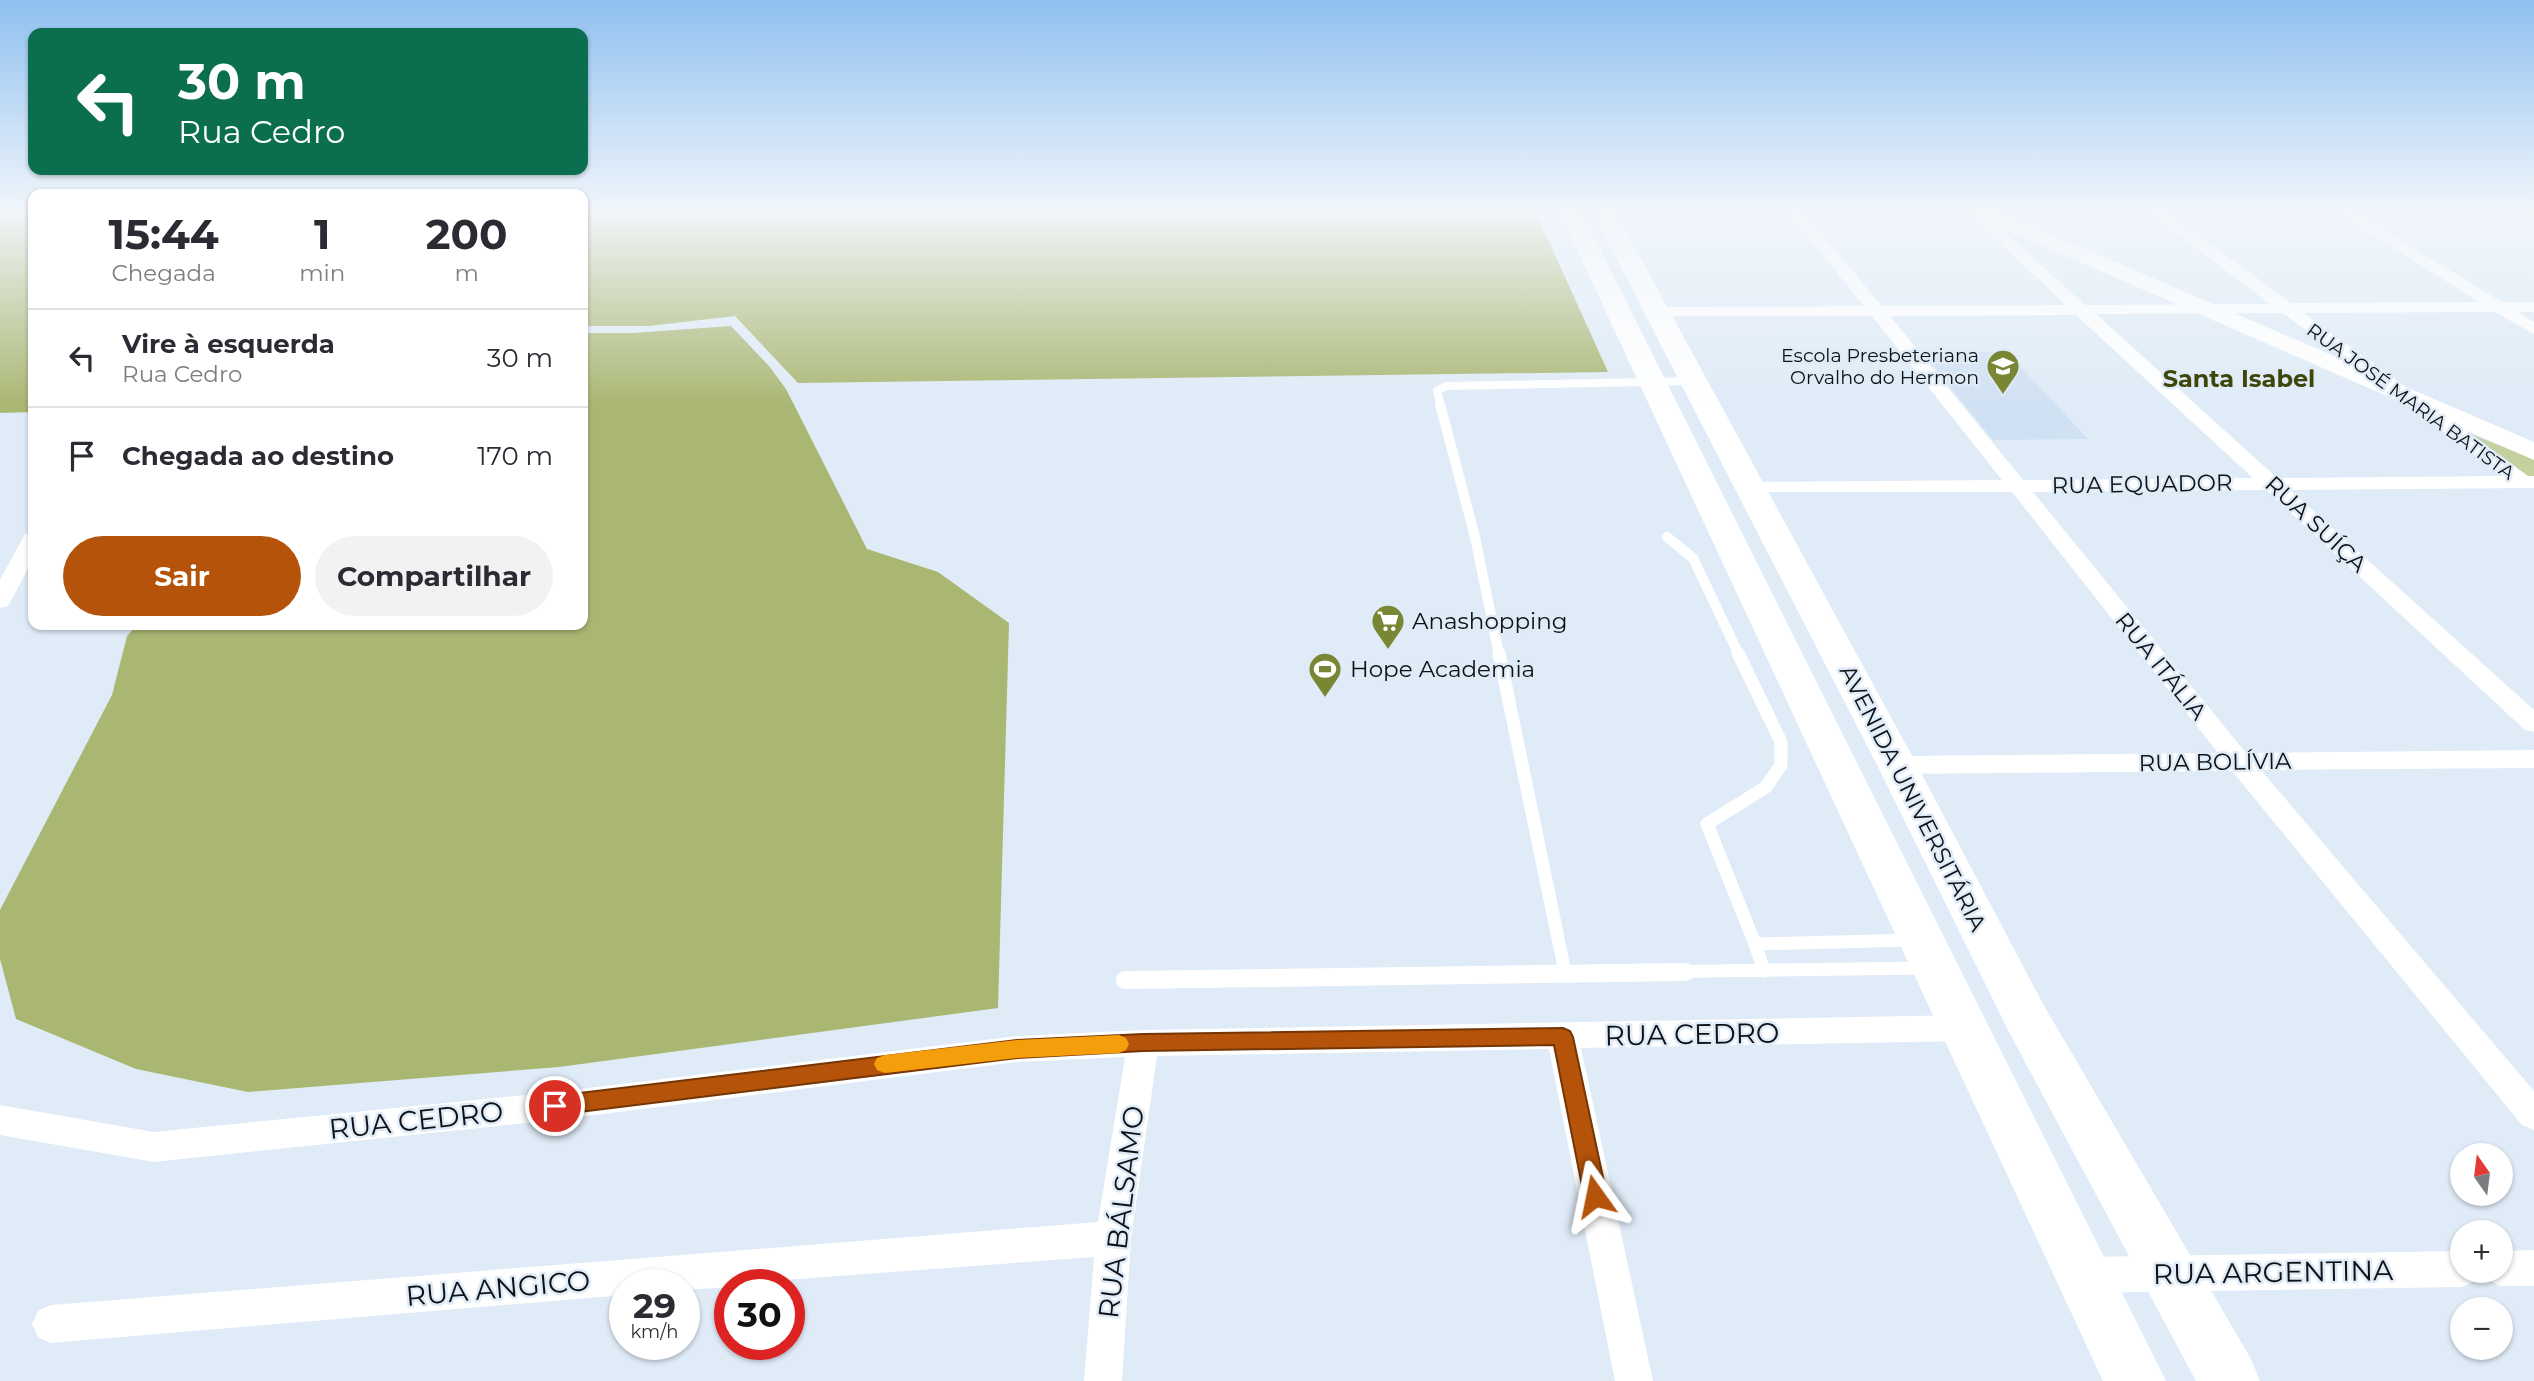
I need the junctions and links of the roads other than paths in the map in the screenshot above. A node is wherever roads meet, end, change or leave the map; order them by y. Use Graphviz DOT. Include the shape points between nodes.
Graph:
graph roads {
  1 [pos="1601,275"];
  2 [pos="1637,275"];
  3 [pos="1848,275"];
  4 [pos="2044,275"];
  5 [pos="2125,275"];
  6 [pos="2240,275"];
  7 [pos="2448,275"];
  8 [pos="2282,307"];
  9 [pos="2500,307"];
  10 [pos="2534,307"];
  11 [pos="2204,310"];
  12 [pos="1657,312"];
  13 [pos="1878,312"];
  14 [pos="2085,312"];
  15 [pos="2534,329"];
  16 [pos="1653,381"];
  17 [pos="1694,382"];
  18 [pos="2408,399"];
  19 [pos="2534,452"];
  20 [pos="1455,466"];
  21 [pos="2272,483"];
  22 [pos="2530,484"];
  23 [pos="2015,485"];
  24 [pos="1750,488"];
  25 [pos="1667,537"];
  26 [pos="28,548"];
  27 [pos="0,601"];
  28 [pos="2534,723"];
  29 [pos="2534,759"];
  30 [pos="2239,762"];
  31 [pos="1897,765"];
  32 [pos="1755,944"];
  33 [pos="1930,954"];
  34 [pos="1765,971"];
  35 [pos="1564,972"];
  36 [pos="2005,977"];
  37 [pos="1125,980"];
  38 [pos="1965,1028"];
  39 [pos="1563,1037"];
  40 [pos="1143,1043"];
  41 [pos="2534,1115"];
  42 [pos="0,1120"];
  43 [pos="1113,1238"];
  44 [pos="2513,1268"];
  45 [pos="2534,1268"];
  46 [pos="2450,1269"];
  47 [pos="2171,1274"];
  48 [pos="2084,1275"];
  49 [pos="51,1324"];
  50 [pos="1103,1381"];
  51 [pos="1634,1381"];
  52 [pos="2135,1381"];
  53 [pos="2229,1381"];
  1 -- 16 [label="main road"];
  2 -- 12 [label="main road, AVENIDA UNIVERSITÁRIA"];
  3 -- 13 [label="street, RUA ITÁLIA"];
  4 -- 14 [label="street, RUA SUÍÇA"];
  5 -- 11 [label="street"];
  6 -- 8 [label="street, RUA JOSÉ MARIA BATISTA"];
  7 -- 9 [label="street"];
  8 -- 9 [label="street"];
  8 -- 11 [label="street"];
  8 -- 18 [label="street, RUA JOSÉ MARIA BATISTA"];
  9 -- 10 [label="street"];
  9 -- 15 [label="street"];
  11 -- 14 [label="street"];
  11 -- 18 [label="street"];
  12 -- 13 [label="street"];
  12 -- 17 [label="main road, AVENIDA UNIVERSITÁRIA"];
  13 -- 14 [label="street"];
  13 -- 23 [label="street, RUA ITÁLIA"];
  14 -- 21 [label="street, RUA SUÍÇA"];
  16 -- 17 [label="lane"];
  16 -- 20 [label="lane" via="1446,386 1437,391"];
  16 -- 33 [label="main road"];
  17 -- 24 [label="main road, AVENIDA UNIVERSITÁRIA"];
  18 -- 19 [label="street"];
  18 -- 22 [label="street, RUA JOSÉ MARIA BATISTA"];
  20 -- 35 [label="lane" via="1475,537"];
  21 -- 22 [label="street, RUA EQUADOR"];
  21 -- 23 [label="street, RUA EQUADOR"];
  21 -- 28 [label="street, RUA SUÍÇA"];
  23 -- 24 [label="street, RUA EQUADOR"];
  23 -- 30 [label="street, RUA ITÁLIA"];
  24 -- 31 [label="main road, AVENIDA UNIVERSITÁRIA"];
  25 -- 32 [label="lane" via="1693,558 1781,743 1781,765 1766,788 1707,824"];
  26 -- 27 [label="street"];
  29 -- 30 [label="street, RUA BOLÍVIA"];
  30 -- 31 [label="street, RUA BOLÍVIA"];
  30 -- 41 [label="street, RUA ITÁLIA"];
  31 -- 36 [label="main road, AVENIDA UNIVERSITÁRIA"];
  32 -- 33 [label="lane"];
  32 -- 34 [label="lane"];
  33 -- 34 [label="lane"];
  33 -- 36 [label="main road" via="1965,948"];
  33 -- 38 [label="main road"];
  34 -- 35 [label="lane"];
  35 -- 37 [label="lane"];
  36 -- 47 [label="main road, AVENIDA UNIVERSITÁRIA"];
  38 -- 39 [label="street, RUA CEDRO"];
  38 -- 48 [label="main road"];
  39 -- 40 [label="street, RUA CEDRO"];
  39 -- 51 [label="street"];
  40 -- 42 [label="street, RUA CEDRO" via="1017,1049 555,1106 154,1146"];
  40 -- 43 [label="street, RUA BÁLSAMO"];
  43 -- 49 [label="street, RUA ANGICO"];
  43 -- 50 [label="street, RUA BÁLSAMO"];
  44 -- 45 [label="street"];
  46 -- 47 [label="street, RUA ARGENTINA"];
  47 -- 48 [label="street, RUA ARGENTINA"];
  47 -- 53 [label="main road, AVENIDA UNIVERSITÁRIA"];
  48 -- 52 [label="main road"];
}
